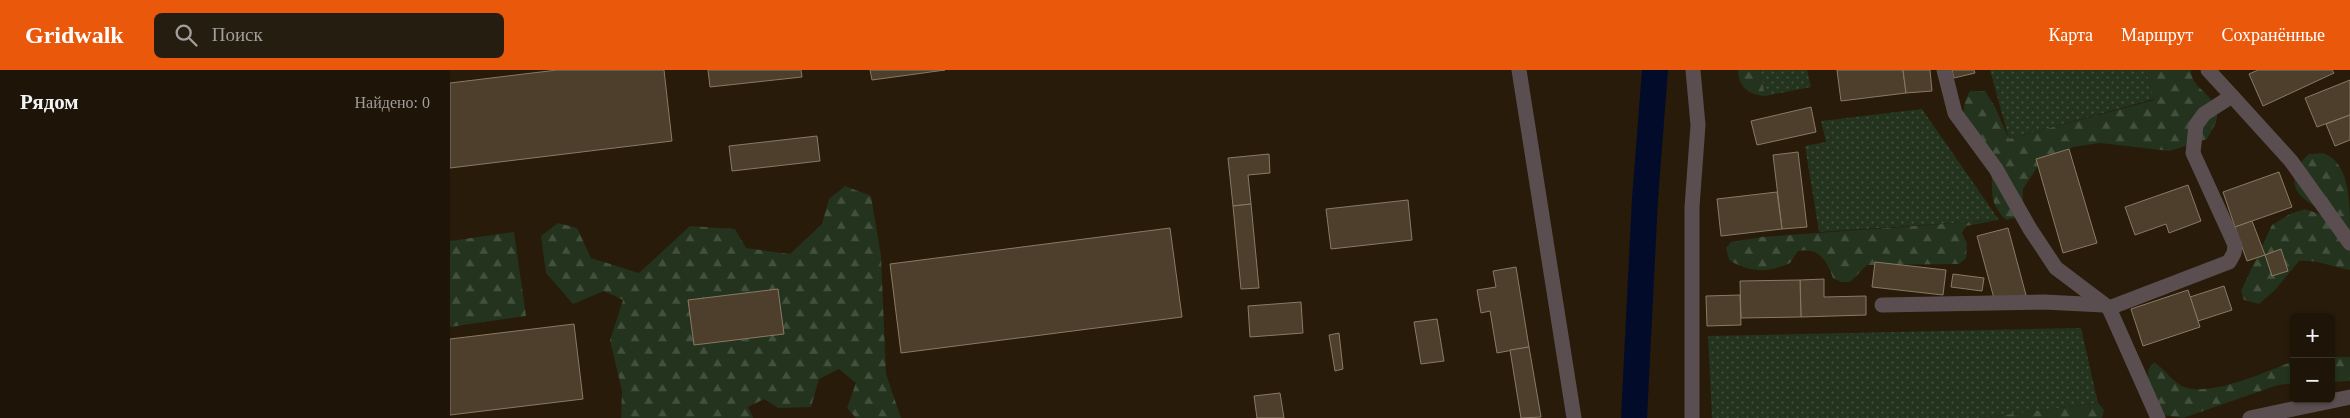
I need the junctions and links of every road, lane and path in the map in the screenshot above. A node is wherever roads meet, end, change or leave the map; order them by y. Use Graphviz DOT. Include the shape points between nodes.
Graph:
graph roads {
  1 [pos="1518,70"];
  2 [pos="1693,70"];
  3 [pos="1944,70"];
  4 [pos="2208,70"];
  5 [pos="2232,96"];
  6 [pos="2350,243"];
  7 [pos="1882,305"];
  8 [pos="2107,307"];
  9 [pos="2350,397"];
  10 [pos="1574,418"];
  11 [pos="1692,418"];
  12 [pos="2158,418"];
  13 [pos="2250,418"];
  1 -- 10 [label="street"];
  2 -- 11 [label="street" via="1698,125 1692,207"];
  3 -- 8 [label="street" via="1955,113 1996,169 2030,230 2056,268"];
  4 -- 5 [label="street"];
  5 -- 6 [label="street" via="2291,161"];
  5 -- 8 [label="street" via="2200,119 2196,125 2193,153 2235,245 2229,262"];
  7 -- 8 [label="street" via="2044,302"];
  8 -- 12 [label="street"];
  9 -- 13 [label="street"];
}
